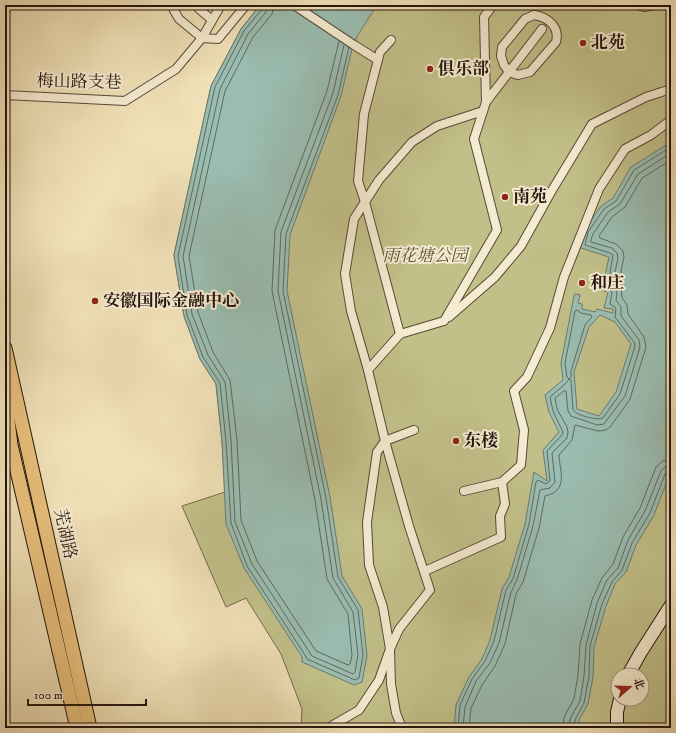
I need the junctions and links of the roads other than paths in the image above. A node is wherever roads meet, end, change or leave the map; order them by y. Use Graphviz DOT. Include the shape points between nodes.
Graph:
graph roads {
  1 [pos="171,5"];
  2 [pos="198,5"];
  3 [pos="220,5"];
  4 [pos="246,5"];
  5 [pos="294,5"];
  6 [pos="493,5"];
  7 [pos="637,5"];
  8 [pos="654,5"];
  9 [pos="212,20"];
  10 [pos="542,30"];
  11 [pos="202,38"];
  12 [pos="390,40"];
  13 [pos="378,60"];
  14 [pos="509,72"];
  15 [pos="671,89"];
  16 [pos="5,95"];
  17 [pos="486,102"];
  18 [pos="483,111"];
  19 [pos="671,120"];
  20 [pos="365,202"];
  21 [pos="444,321"];
  22 [pos="400,334"];
  23 [pos="5,348"];
  24 [pos="368,370"];
  25 [pos="5,397"];
  26 [pos="414,430"];
  27 [pos="385,442"];
  28 [pos="502,482"];
  29 [pos="464,491"];
  30 [pos="425,571"];
  31 [pos="671,605"];
  32 [pos="390,649"];
  33 [pos="632,667"];
  34 [pos="618,707"];
  35 [pos="77,728"];
  36 [pos="90,728"];
  37 [pos="328,728"];
  38 [pos="402,728"];
  39 [pos="617,728"];
  1 -- 11 [label="street" via="179,19"];
  2 -- 9 [label="street"];
  3 -- 9 [label="street, 梅山路支巷"];
  4 -- 11 [label="street" via="218,39"];
  5 -- 13 [label="street"];
  6 -- 17 [label="street" via="484,17"];
  7 -- 8 [label="street"];
  9 -- 11 [label="street, 梅山路支巷"];
  10 -- 14 [label="street"];
  11 -- 16 [label="street, 梅山路支巷" via="176,69 125,101"];
  12 -- 13 [label="street" via="380,52"];
  13 -- 20 [label="street" via="364,114 358,182"];
  14 -- 14 [label="street" via="501,56 502,47 525,19 534,15 542,16 556,28 556,42 530,72 518,75"];
  14 -- 17 [label="street"];
  15 -- 21 [label="street" via="646,97 592,124 521,246 495,276"];
  17 -- 18 [label="street"];
  18 -- 20 [label="street" via="437,126 412,142 379,180"];
  18 -- 21 [label="street" via="474,139 497,230"];
  19 -- 28 [label="street" via="625,150 599,189 564,277 550,328 527,377 514,391 524,430 521,465"];
  20 -- 22 [label="street"];
  20 -- 24 [label="street" via="354,219 344,274 350,311"];
  21 -- 22 [label="street"];
  22 -- 24 [label="street"];
  23 -- 36 [label="main road, 芜湖路"];
  24 -- 27 [label="street"];
  25 -- 35 [label="main road, 芜湖路" via="11,445"];
  26 -- 27 [label="street"];
  27 -- 30 [label="street"];
  27 -- 32 [label="street" via="377,452 367,522 369,565 383,607"];
  28 -- 29 [label="street"];
  28 -- 30 [label="street" via="506,504 500,516 501,537"];
  30 -- 32 [label="street" via="430,590 399,629"];
  31 -- 33 [label="street"];
  32 -- 37 [label="street" via="379,680 359,710"];
  32 -- 38 [label="street" via="391,684 396,713"];
  34 -- 39 [label="street"];
}
